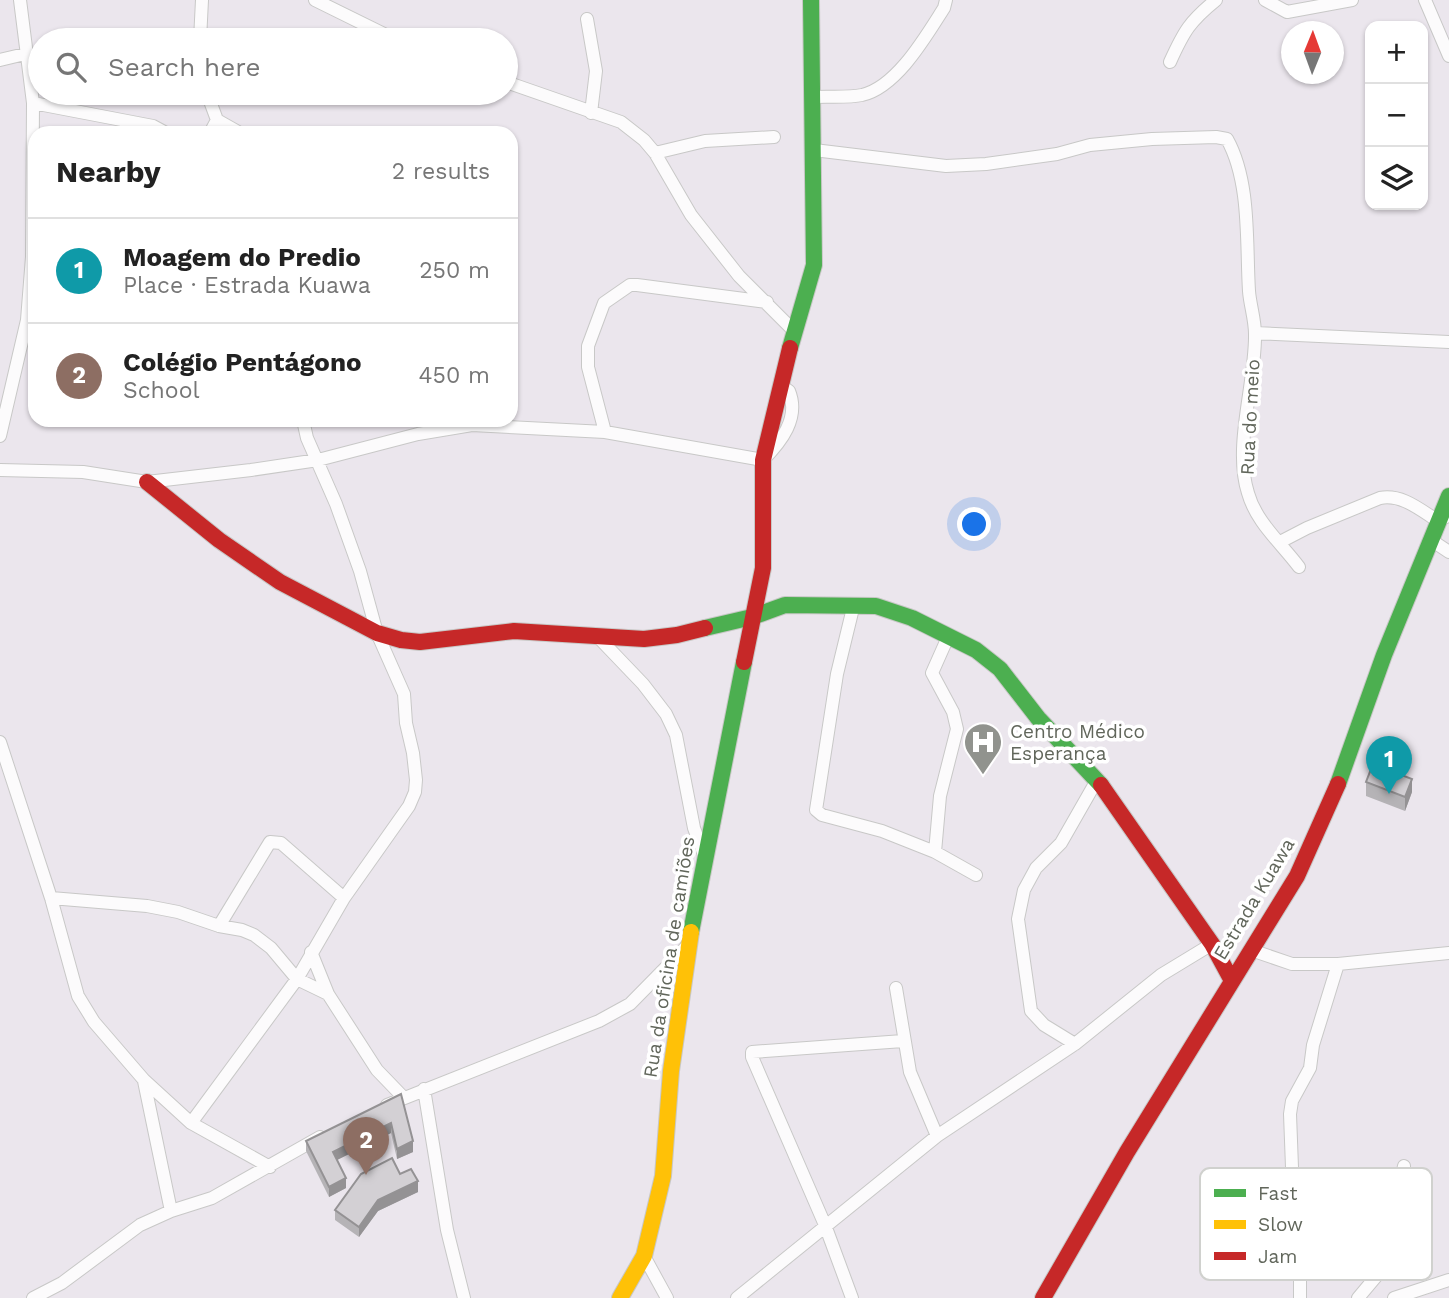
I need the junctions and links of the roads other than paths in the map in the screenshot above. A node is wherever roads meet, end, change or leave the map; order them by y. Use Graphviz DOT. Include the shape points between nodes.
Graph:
graph roads {
  1 [pos="20,0"];
  2 [pos="202,0"];
  3 [pos="315,0"];
  4 [pos="811,0"];
  5 [pos="946,0"];
  6 [pos="1216,0"];
  7 [pos="1265,0"];
  8 [pos="1352,0"];
  9 [pos="1425,0"];
  10 [pos="587,19"];
  11 [pos="201,28"];
  12 [pos="372,28"];
  13 [pos="25,54"];
  14 [pos="1449,56"];
  15 [pos="0,60"];
  16 [pos="1170,62"];
  17 [pos="28,72"];
  18 [pos="518,86"];
  19 [pos="813,97"];
  20 [pos="33,105"];
  21 [pos="43,105"];
  22 [pos="210,105"];
  23 [pos="590,113"];
  24 [pos="217,120"];
  25 [pos="33,126"];
  26 [pos="153,126"];
  27 [pos="214,126"];
  28 [pos="228,126"];
  29 [pos="774,137"];
  30 [pos="814,150"];
  31 [pos="655,153"];
  32 [pos="768,302"];
  33 [pos="28,307"];
  34 [pos="795,332"];
  35 [pos="1255,334"];
  36 [pos="1449,342"];
  37 [pos="304,427"];
  38 [pos="460,427"];
  39 [pos="510,427"];
  40 [pos="605,432"];
  41 [pos="0,436"];
  42 [pos="318,460"];
  43 [pos="763,460"];
  44 [pos="0,470"];
  45 [pos="147,482"];
  46 [pos="1449,496"];
  47 [pos="1443,518"];
  48 [pos="1431,540"];
  49 [pos="1280,542"];
  50 [pos="1449,552"];
  51 [pos="1299,567"];
  52 [pos="854,604"];
  53 [pos="752,617"];
  54 [pos="377,634"];
  55 [pos="598,637"];
  56 [pos="948,637"];
  57 [pos="0,742"];
  58 [pos="1097,779"];
  59 [pos="935,852"];
  60 [pos="704,855"];
  61 [pos="976,875"];
  62 [pos="51,898"];
  63 [pos="344,898"];
  64 [pos="219,926"];
  65 [pos="1212,944"];
  66 [pos="688,945"];
  67 [pos="1251,950"];
  68 [pos="311,952"];
  69 [pos="1449,953"];
  70 [pos="1338,964"];
  71 [pos="296,979"];
  72 [pos="1231,979"];
  73 [pos="896,988"];
  74 [pos="328,994"];
  75 [pos="903,1041"];
  76 [pos="1075,1044"];
  77 [pos="144,1080"];
  78 [pos="424,1089"];
  79 [pos="404,1098"];
  80 [pos="370,1113"];
  81 [pos="191,1124"];
  82 [pos="337,1129"];
  83 [pos="937,1136"];
  84 [pos="270,1167"];
  85 [pos="1292,1168"];
  86 [pos="171,1211"];
  87 [pos="825,1225"];
  88 [pos="644,1256"];
  89 [pos="1300,1280"];
  90 [pos="1373,1280"];
  91 [pos="1449,1280"];
  92 [pos="33,1298"];
  93 [pos="464,1298"];
  94 [pos="620,1298"];
  95 [pos="667,1298"];
  96 [pos="737,1298"];
  97 [pos="852,1298"];
  98 [pos="1043,1298"];
  99 [pos="1300,1298"];
  100 [pos="1358,1298"];
  101 [pos="1394,1298"];
  1 -- 13 [label="street"];
  2 -- 11 [label="street"];
  3 -- 12 [label="street"];
  4 -- 19 [label="street"];
  5 -- 19 [label="street" via="907,64 878,87 863,95"];
  6 -- 16 [label="street" via="1186,28"];
  7 -- 8 [label="street" via="1287,12"];
  9 -- 14 [label="street"];
  10 -- 23 [label="street" via="596,71"];
  13 -- 15 [label="street"];
  13 -- 17 [label="street"];
  18 -- 23 [label="street"];
  19 -- 30 [label="street"];
  20 -- 25 [label="street"];
  21 -- 26 [label="street"];
  22 -- 24 [label="street"];
  23 -- 31 [label="street" via="621,122"];
  24 -- 27 [label="street"];
  24 -- 28 [label="street"];
  29 -- 31 [label="street" via="705,141"];
  30 -- 34 [label="street" via="814,265"];
  30 -- 35 [label="street, Rua do meio" via="946,166 1152,139 1227,139 1234,152 1247,217"];
  31 -- 32 [label="street" via="691,215 739,276"];
  32 -- 34 [label="street"];
  32 -- 40 [label="street" via="638,285 611,296 604,303 586,355"];
  33 -- 41 [label="street"];
  34 -- 43 [label="street"];
  35 -- 36 [label="street"];
  35 -- 49 [label="street, Rua do meio" via="1244,459 1247,491 1258,519"];
  37 -- 42 [label="street"];
  38 -- 42 [label="street"];
  39 -- 40 [label="street"];
  40 -- 43 [label="street"];
  42 -- 45 [label="street"];
  42 -- 54 [label="street" via="360,571"];
  43 -- 53 [label="street, Rua da oficina de camiões" via="763,568"];
  44 -- 45 [label="street" via="83,472"];
  45 -- 54 [label="street" via="280,582"];
  46 -- 47 [label="street, Estrada Kuawa"];
  47 -- 48 [label="street, Estrada Kuawa"];
  47 -- 49 [label="street" via="1390,496"];
  48 -- 50 [label="street"];
  48 -- 67 [label="street, Estrada Kuawa" via="1331,803 1297,876"];
  49 -- 51 [label="street, Rua do meio"];
  52 -- 53 [label="street" via="785,605"];
  52 -- 56 [label="street" via="912,618"];
  52 -- 59 [label="street" via="837,674 817,810"];
  53 -- 55 [label="street" via="677,635"];
  53 -- 60 [label="street, Rua da oficina de camiões"];
  54 -- 55 [label="street" via="420,642 514,631"];
  54 -- 63 [label="street" via="404,694 415,792"];
  55 -- 60 [label="street" via="666,714 676,735 694,828"];
  56 -- 58 [label="street" via="976,650 1000,669 1038,718"];
  56 -- 59 [label="street" via="932,673 957,729 940,796"];
  57 -- 62 [label="street"];
  58 -- 65 [label="street"];
  58 -- 76 [label="street" via="1061,843 1035,868 1018,919 1031,1011"];
  59 -- 61 [label="street"];
  60 -- 66 [label="street, Rua da oficina de camiões"];
  62 -- 64 [label="street" via="147,906"];
  62 -- 77 [label="street" via="78,996"];
  63 -- 64 [label="street" via="281,843 270,842"];
  63 -- 68 [label="street"];
  64 -- 71 [label="street" via="254,935"];
  65 -- 72 [label="street"];
  65 -- 76 [label="street" via="1161,975"];
  66 -- 78 [label="street" via="620,1010"];
  66 -- 88 [label="street, Rua da oficina de camiões" via="671,1070 663,1177"];
  67 -- 70 [label="street" via="1292,964"];
  67 -- 72 [label="street, Estrada Kuawa"];
  68 -- 71 [label="street"];
  68 -- 74 [label="street"];
  69 -- 70 [label="street"];
  70 -- 85 [label="street" via="1310,1068 1292,1101"];
  71 -- 74 [label="street"];
  71 -- 81 [label="street"];
  72 -- 98 [label="street, Estrada Kuawa"];
  73 -- 75 [label="street"];
  74 -- 79 [label="street" via="377,1070"];
  75 -- 83 [label="street" via="910,1072"];
  75 -- 87 [label="street" via="752,1052"];
  76 -- 83 [label="street"];
  77 -- 81 [label="street"];
  77 -- 86 [label="street"];
  78 -- 79 [label="street"];
  78 -- 93 [label="street" via="447,1230"];
  79 -- 80 [label="street"];
  81 -- 84 [label="street"];
  82 -- 84 [label="street"];
  83 -- 87 [label="street"];
  84 -- 86 [label="street" via="212,1198"];
  86 -- 92 [label="street" via="140,1225 62,1283"];
  87 -- 96 [label="street"];
  87 -- 97 [label="street"];
  88 -- 94 [label="street, Rua da oficina de camiões"];
  88 -- 95 [label="street"];
  89 -- 99 [label="street"];
  90 -- 100 [label="street"];
  91 -- 101 [label="street"];
}
